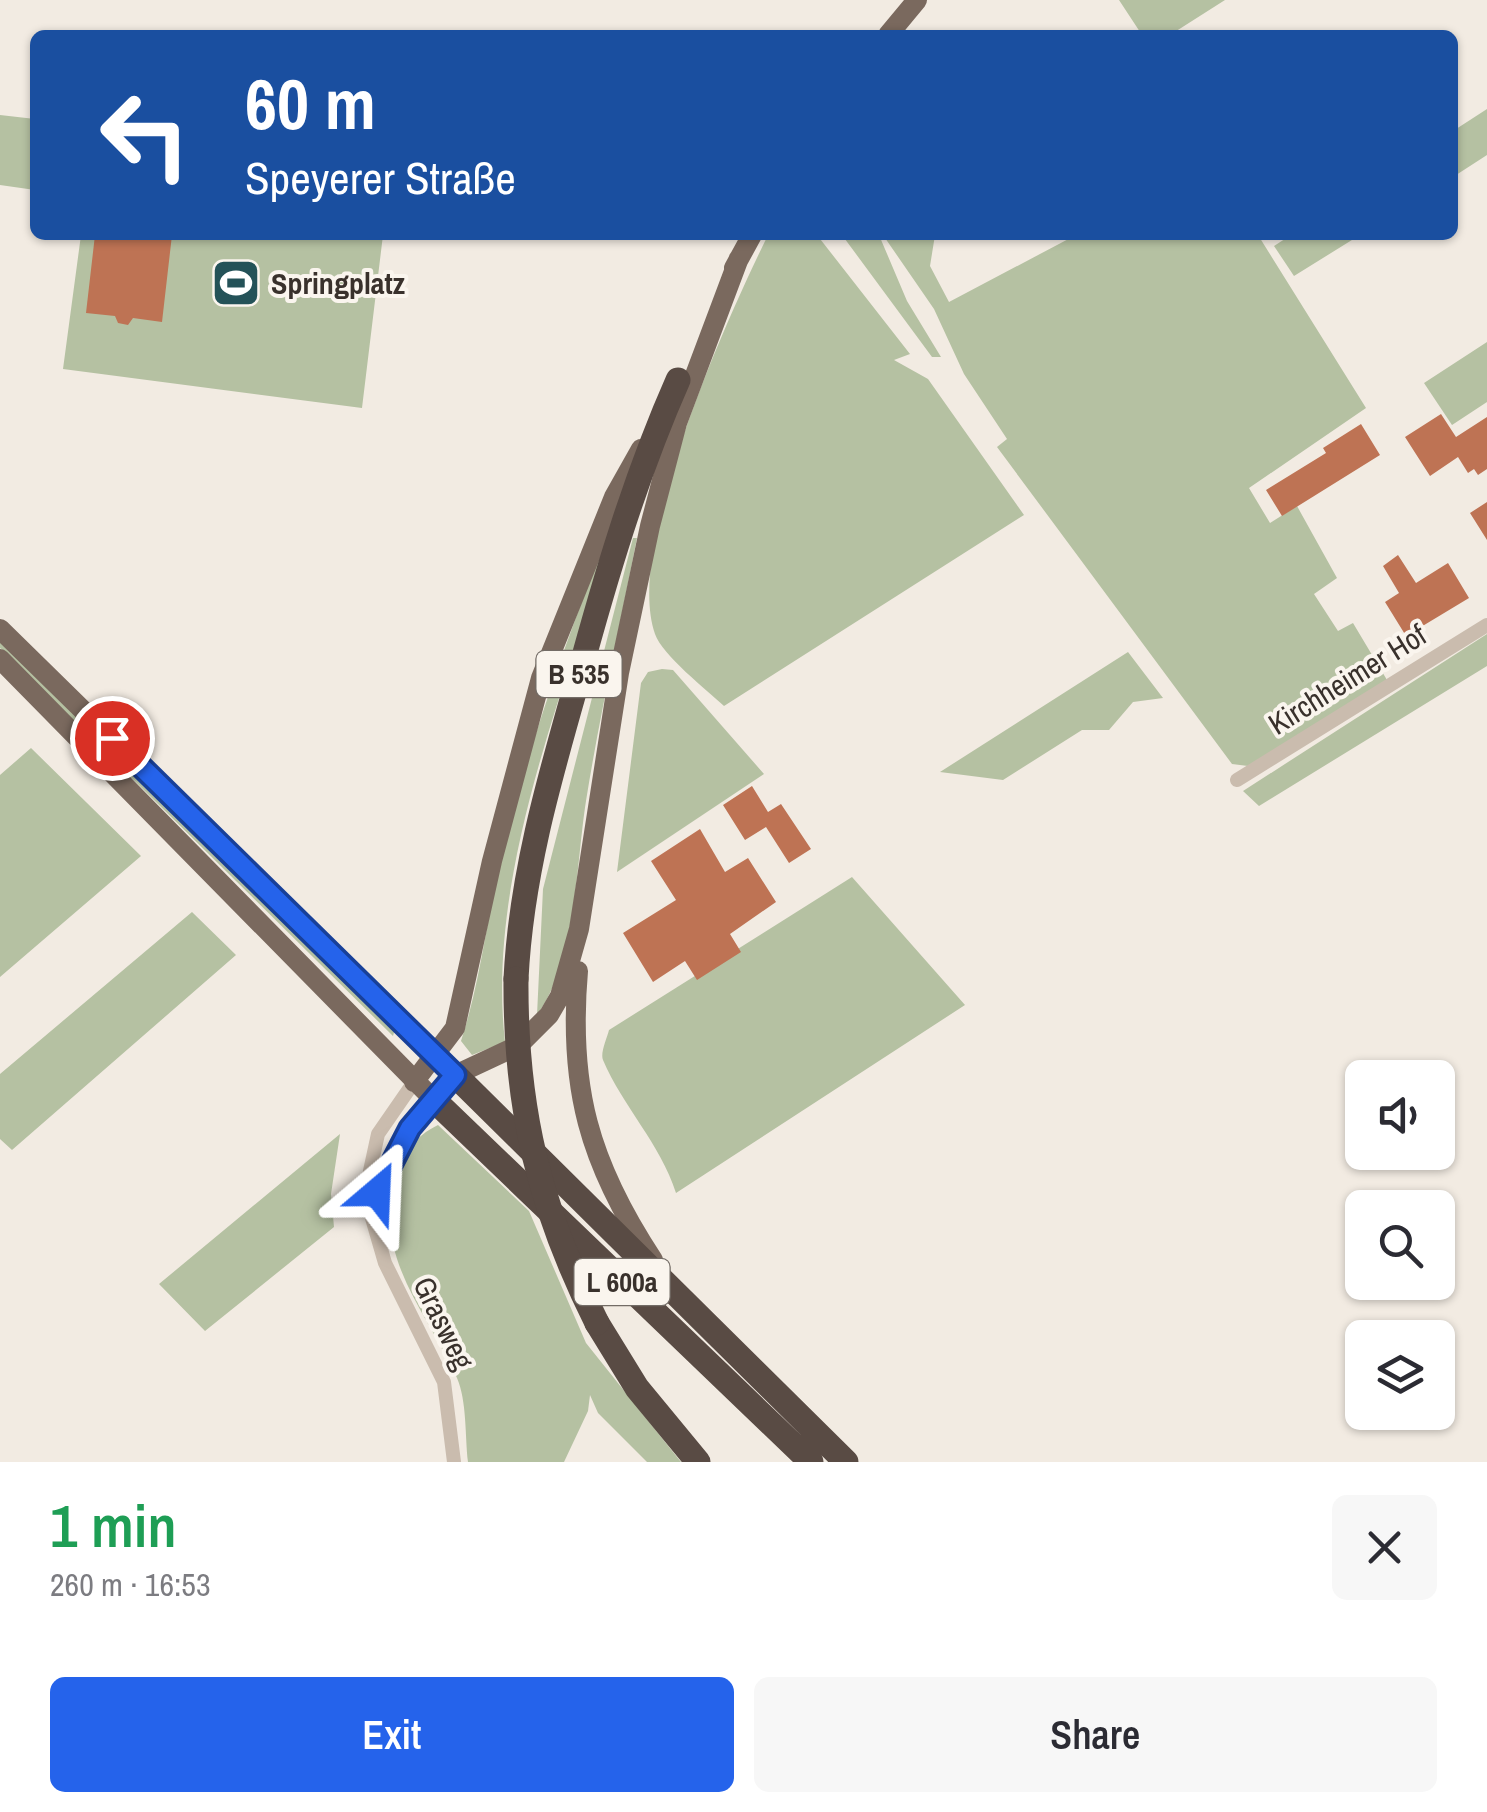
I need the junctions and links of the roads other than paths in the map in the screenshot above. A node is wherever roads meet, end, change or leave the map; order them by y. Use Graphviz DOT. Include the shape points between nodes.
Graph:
graph roads {
  1 [pos="917,0"];
  2 [pos="892,30"];
  3 [pos="749,240"];
  4 [pos="739,258"];
  5 [pos="678,380"];
  6 [pos="1487,625"];
  7 [pos="0,629"];
  8 [pos="0,659"];
  9 [pos="1237,780"];
  10 [pos="579,930"];
  11 [pos="436,1055"];
  12 [pos="455,1075"];
  13 [pos="414,1082"];
  14 [pos="435,1100"];
  15 [pos="373,1210"];
  16 [pos="672,1290"];
  17 [pos="454,1462"];
  18 [pos="698,1462"];
  19 [pos="811,1462"];
  20 [pos="846,1462"];
  1 -- 2 [label="main road"];
  3 -- 4 [label="main road, B 535"];
  4 -- 5 [label="main road, B 535"];
  4 -- 10 [label="main road, B 535" via="678,423 650,526 619,673"];
  5 -- 11 [label="main road" via="614,497 541,678 492,861 466,992 455,1028"];
  5 -- 18 [label="highway, B 535, bridge" via="632,497 540,814 516,979 526,1131 557,1238 637,1388"];
  6 -- 9 [label="street, Kirchheimer Hof"];
  7 -- 11 [label="main road, L 600a"];
  8 -- 13 [label="main road, L 600a"];
  10 -- 12 [label="main road" via="549,1014 519,1045"];
  10 -- 16 [label="main road, B 535" via="574,1049 592,1146 615,1199"];
  11 -- 12 [label="main road, L 600a"];
  11 -- 13 [label="main road"];
  12 -- 14 [label="main road"];
  12 -- 16 [label="highway, L 600a"];
  13 -- 14 [label="main road, L 600a"];
  13 -- 15 [label="street, Grasweg" via="389,1114 370,1156 365,1194"];
  14 -- 15 [label="street" via="392,1158"];
  14 -- 19 [label="highway, L 600a"];
  15 -- 17 [label="street, Grasweg" via="384,1262 444,1382"];
  16 -- 20 [label="highway, B 535"];
}
